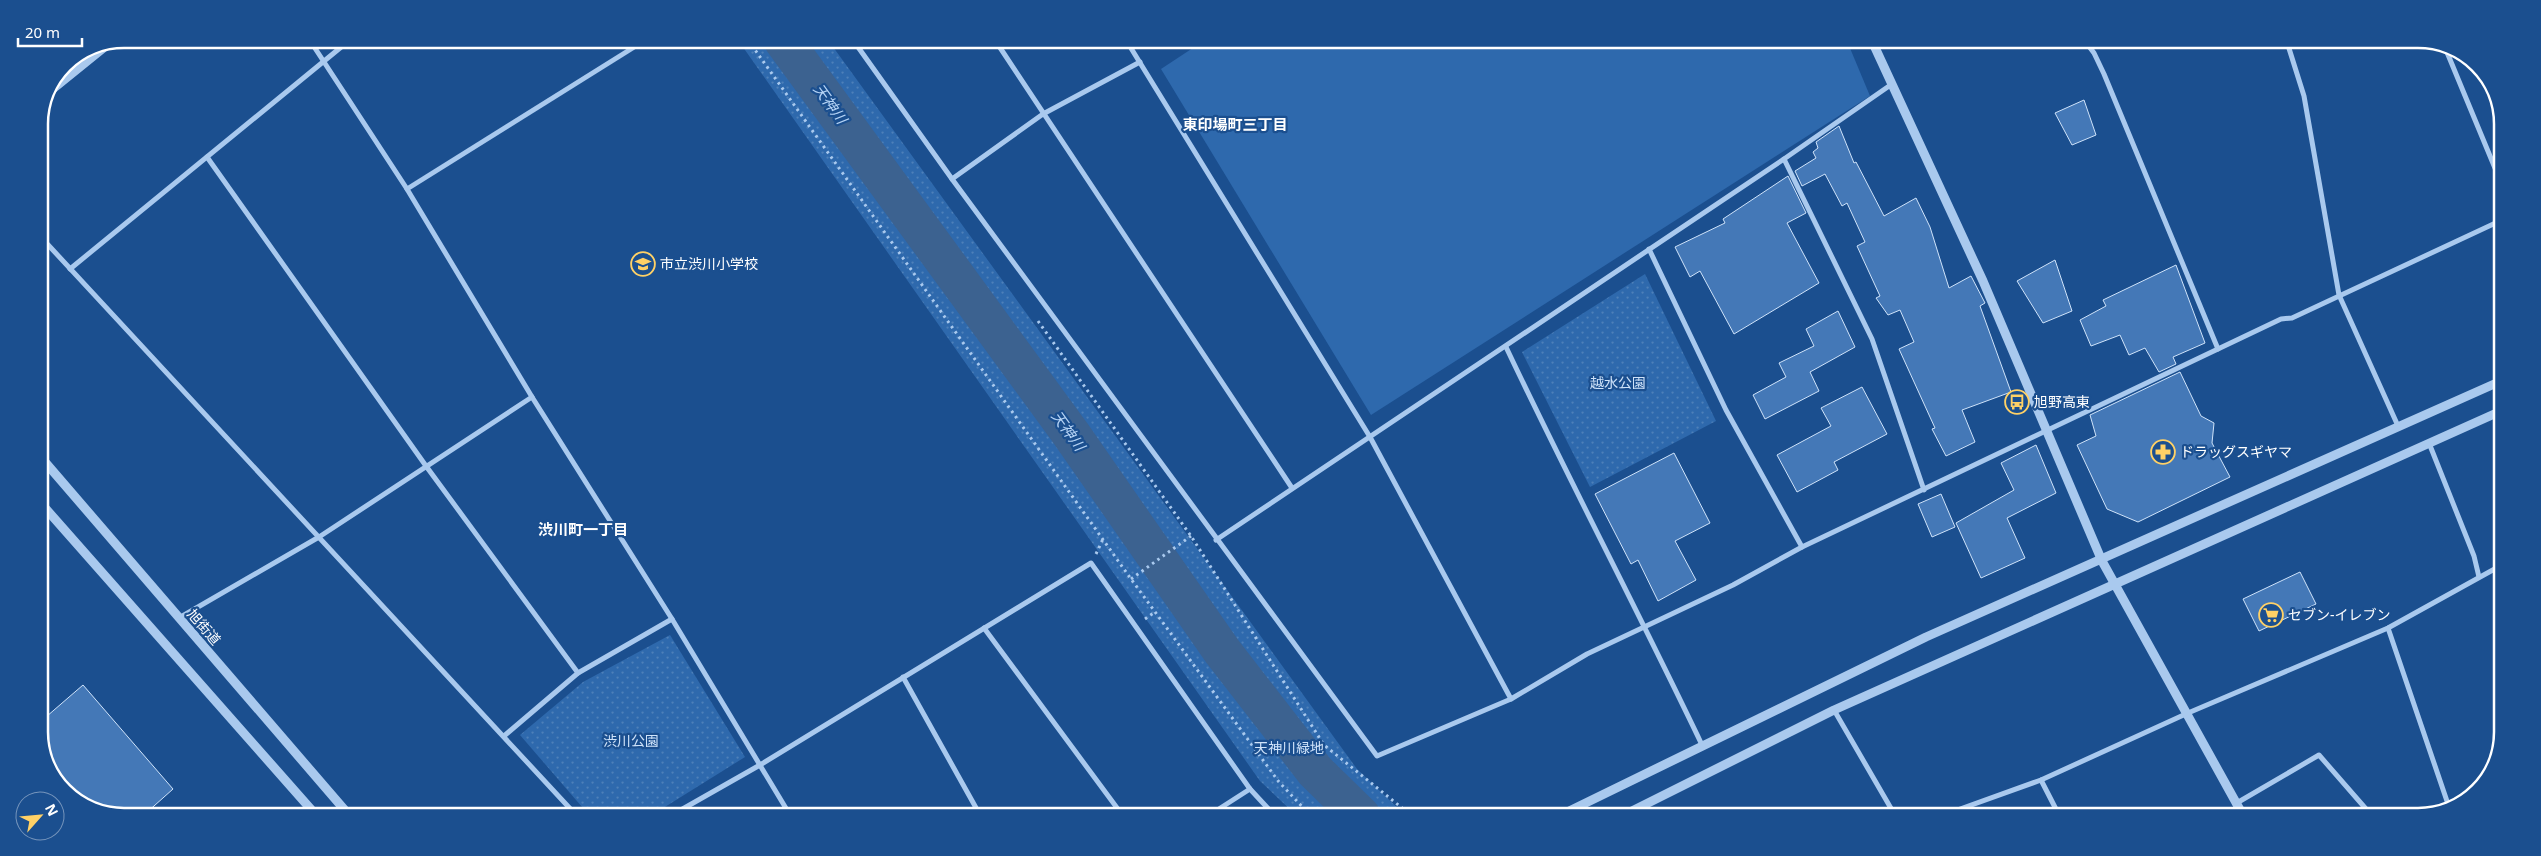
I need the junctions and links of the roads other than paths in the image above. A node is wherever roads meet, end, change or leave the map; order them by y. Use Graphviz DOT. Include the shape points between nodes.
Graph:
graph roads {
  1 [pos="315,48"];
  2 [pos="340,48"];
  3 [pos="633,48"];
  4 [pos="859,48"];
  5 [pos="1000,48"];
  6 [pos="1131,48"];
  7 [pos="1875,48"];
  8 [pos="2090,48"];
  9 [pos="2289,48"];
  10 [pos="99,52"];
  11 [pos="2448,54"];
  12 [pos="323,61"];
  13 [pos="1140,62"];
  14 [pos="1892,83"];
  15 [pos="58,85"];
  16 [pos="1043,114"];
  17 [pos="207,157"];
  18 [pos="1784,159"];
  19 [pos="2493,163"];
  20 [pos="952,179"];
  21 [pos="407,189"];
  22 [pos="2493,224"];
  23 [pos="48,245"];
  24 [pos="1649,249"];
  25 [pos="70,269"];
  26 [pos="2339,295"];
  27 [pos="1506,346"];
  28 [pos="2218,349"];
  29 [pos="2493,384"];
  30 [pos="532,398"];
  31 [pos="2493,414"];
  32 [pos="2398,426"];
  33 [pos="2046,432"];
  34 [pos="1370,437"];
  35 [pos="2429,443"];
  36 [pos="48,466"];
  37 [pos="426,466"];
  38 [pos="1292,488"];
  39 [pos="1924,490"];
  40 [pos="48,511"];
  41 [pos="319,537"];
  42 [pos="1216,540"];
  43 [pos="1802,547"];
  44 [pos="2102,561"];
  45 [pos="2494,569"];
  46 [pos="2479,577"];
  47 [pos="2114,586"];
  48 [pos="178,618"];
  49 [pos="672,619"];
  50 [pos="1645,626"];
  51 [pos="984,628"];
  52 [pos="2388,628"];
  53 [pos="578,673"];
  54 [pos="904,678"];
  55 [pos="1511,699"];
  56 [pos="1834,710"];
  57 [pos="2188,713"];
  58 [pos="504,736"];
  59 [pos="1702,744"];
  60 [pos="760,765"];
  61 [pos="2041,780"];
  62 [pos="1250,789"];
  63 [pos="2447,801"];
  64 [pos="2235,804"];
  65 [pos="311,808"];
  66 [pos="343,808"];
  67 [pos="570,808"];
  68 [pos="684,808"];
  69 [pos="786,808"];
  70 [pos="976,808"];
  71 [pos="1117,808"];
  72 [pos="1220,808"];
  73 [pos="1268,808"];
  74 [pos="1575,808"];
  75 [pos="1638,808"];
  76 [pos="1891,808"];
  77 [pos="1963,808"];
  78 [pos="2055,808"];
  79 [pos="2238,808"];
  80 [pos="2365,808"];
  1 -- 12 [label="street"];
  2 -- 12 [label="street"];
  3 -- 21 [label="street"];
  4 -- 20 [label="street"];
  5 -- 16 [label="street"];
  6 -- 13 [label="street"];
  7 -- 14 [label="street"];
  8 -- 28 [label="street"];
  9 -- 26 [label="street" via="2304,96"];
  10 -- 15 [label="street"];
  11 -- 19 [label="street"];
  12 -- 17 [label="street"];
  12 -- 21 [label="street"];
  13 -- 16 [label="street"];
  13 -- 34 [label="street"];
  14 -- 18 [label="street"];
  14 -- 33 [label="street" via="1983,281"];
  16 -- 20 [label="street"];
  16 -- 38 [label="street"];
  17 -- 25 [label="street"];
  17 -- 37 [label="street"];
  18 -- 24 [label="street"];
  18 -- 39 [label="street" via="1872,338"];
  20 -- 42 [label="street"];
  21 -- 30 [label="street"];
  22 -- 26 [label="street"];
  23 -- 25 [label="street"];
  24 -- 27 [label="street"];
  24 -- 43 [label="street" via="1726,410"];
  25 -- 41 [label="street"];
  26 -- 28 [label="street"];
  26 -- 32 [label="street"];
  27 -- 34 [label="street"];
  27 -- 50 [label="street" via="1562,465"];
  28 -- 33 [label="street"];
  29 -- 32 [label="street"];
  30 -- 37 [label="street"];
  30 -- 49 [label="street"];
  31 -- 35 [label="street"];
  32 -- 44 [label="street"];
  33 -- 39 [label="street"];
  33 -- 44 [label="street"];
  34 -- 38 [label="street"];
  34 -- 55 [label="street"];
  35 -- 46 [label="street" via="2474,556"];
  35 -- 47 [label="street"];
  36 -- 48 [label="street, 旭街道"];
  37 -- 41 [label="street"];
  37 -- 53 [label="street"];
  38 -- 42 [label="street"];
  39 -- 43 [label="street"];
  40 -- 65 [label="street"];
  41 -- 48 [label="street"];
  41 -- 58 [label="street"];
  42 -- 55 [label="street" via="1377,756"];
  43 -- 50 [label="street"];
  44 -- 47 [label="street"];
  44 -- 59 [label="street" via="1926,637"];
  45 -- 46 [label="street"];
  46 -- 52 [label="street"];
  47 -- 56 [label="street"];
  47 -- 57 [label="street"];
  48 -- 66 [label="street, 旭街道"];
  49 -- 53 [label="street"];
  49 -- 60 [label="street"];
  50 -- 55 [label="street" via="1587,654"];
  50 -- 59 [label="street"];
  51 -- 54 [label="street"];
  51 -- 62 [label="street" via="1091,563"];
  51 -- 71 [label="street"];
  52 -- 57 [label="street"];
  52 -- 63 [label="street"];
  53 -- 58 [label="street"];
  54 -- 60 [label="street"];
  54 -- 70 [label="street"];
  56 -- 75 [label="street"];
  56 -- 76 [label="street"];
  57 -- 61 [label="street"];
  57 -- 64 [label="street"];
  58 -- 67 [label="street"];
  59 -- 74 [label="street"];
  60 -- 68 [label="street"];
  60 -- 69 [label="street"];
  61 -- 77 [label="street"];
  61 -- 78 [label="street"];
  62 -- 72 [label="street"];
  62 -- 73 [label="street"];
  64 -- 79 [label="street"];
  64 -- 80 [label="street" via="2319,755"];
}
